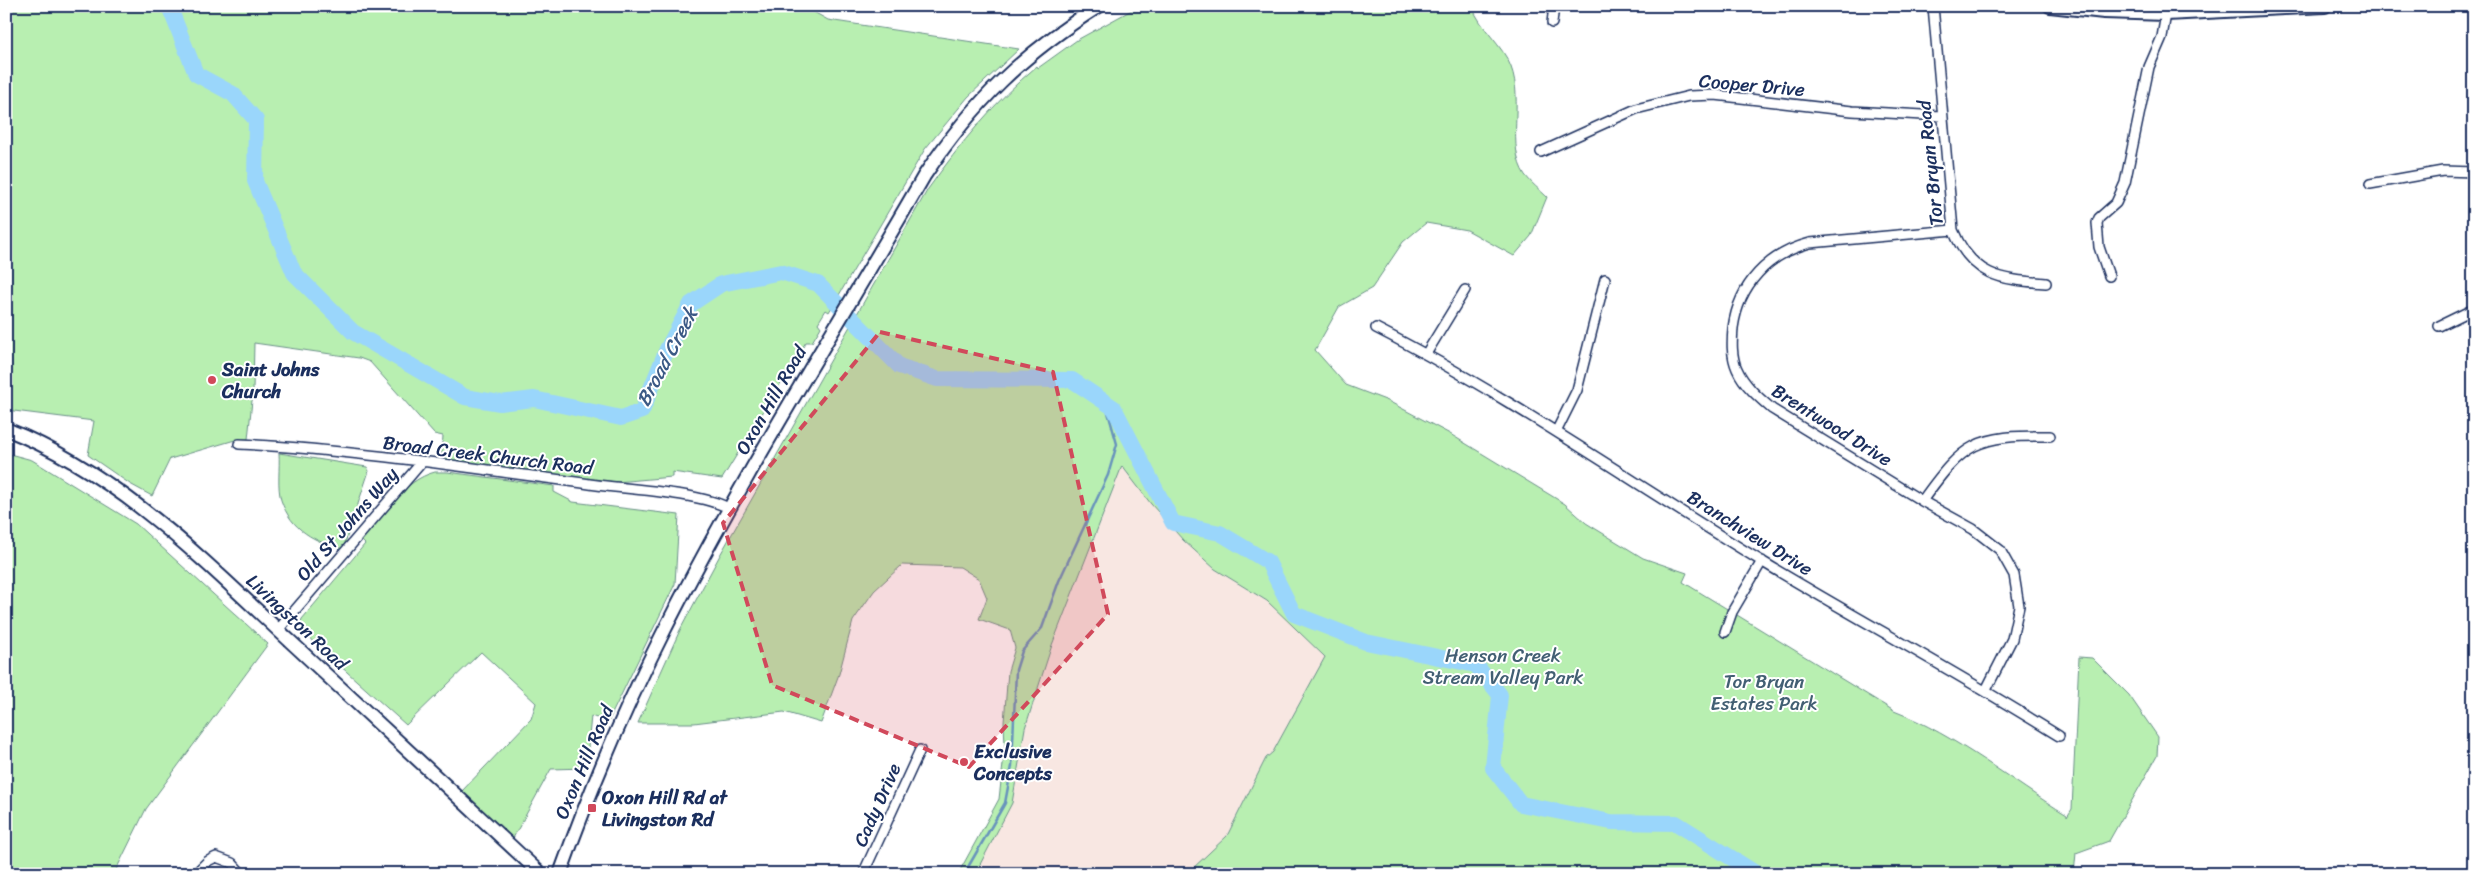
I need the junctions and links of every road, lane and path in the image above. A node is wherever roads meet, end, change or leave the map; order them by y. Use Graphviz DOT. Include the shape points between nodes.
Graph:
graph roads {
  1 [pos="1100,6"];
  2 [pos="1554,6"];
  3 [pos="1933,6"];
  4 [pos="2050,6"];
  5 [pos="2325,6"];
  6 [pos="2166,14"];
  7 [pos="1552,23"];
  8 [pos="1941,116"];
  9 [pos="1541,152"];
  10 [pos="2474,172"];
  11 [pos="2370,184"];
  12 [pos="1952,230"];
  13 [pos="2109,276"];
  14 [pos="1605,279"];
  15 [pos="2046,283"];
  16 [pos="1464,290"];
  17 [pos="2474,309"];
  18 [pos="2439,326"];
  19 [pos="1376,328"];
  20 [pos="1426,354"];
  21 [pos="6,429"];
  22 [pos="1556,430"];
  23 [pos="2050,436"];
  24 [pos="239,444"];
  25 [pos="422,462"];
  26 [pos="1922,501"];
  27 [pos="730,509"];
  28 [pos="1762,561"];
  29 [pos="278,630"];
  30 [pos="1725,632"];
  31 [pos="1986,690"];
  32 [pos="2059,736"];
  33 [pos="920,750"];
  34 [pos="195,874"];
  35 [pos="242,874"];
  36 [pos="541,874"];
  37 [pos="560,874"];
  38 [pos="863,874"];
  1 -- 27 [label="main road, Oxon Hill Road" via="1014,67 974,108 924,176"];
  2 -- 7 [label="street"];
  3 -- 8 [label="street, Tor Bryan Road"];
  4 -- 6 [label="main road"];
  5 -- 6 [label="main road"];
  6 -- 13 [label="street" via="2162,36 2149,67 2125,183 2116,203 2098,218 2099,247"];
  8 -- 9 [label="street, Cooper Drive" via="1852,111 1714,95 1689,96 1636,109"];
  8 -- 12 [label="street, Tor Bryan Road"];
  10 -- 11 [label="street" via="2443,171"];
  12 -- 15 [label="street, Tor Bryan Road" via="1964,252 1980,269 2003,278"];
  12 -- 26 [label="street, Brentwood Drive" via="1826,241 1794,247 1764,265 1748,285 1740,302 1732,337 1736,369 1755,394 1785,417"];
  14 -- 22 [label="street" via="1577,390"];
  16 -- 20 [label="street"];
  17 -- 18 [label="street"];
  19 -- 20 [label="street, Branchview Drive"];
  20 -- 22 [label="street, Branchview Drive"];
  21 -- 29 [label="main road, Livingston Road" via="66,456 130,497"];
  22 -- 28 [label="street, Branchview Drive"];
  23 -- 26 [label="street" via="1999,438 1968,448 1954,459"];
  24 -- 25 [label="street, Broad Creek Church Road"];
  25 -- 27 [label="street, Broad Creek Church Road" via="672,494 720,502"];
  25 -- 29 [label="street, Old St Johns Way"];
  26 -- 31 [label="street, Brentwood Drive" via="1973,529 2000,550 2014,576 2019,598 2017,624"];
  27 -- 37 [label="main road, Oxon Hill Road" via="660,638 614,737"];
  28 -- 30 [label="street" via="1732,612"];
  28 -- 31 [label="street, Branchview Drive"];
  29 -- 36 [label="main road, Livingston Road"];
  31 -- 32 [label="street, Branchview Drive"];
  33 -- 38 [label="street, Cady Drive"];
  34 -- 35 [label="street" via="216,857 232,863"];
}
